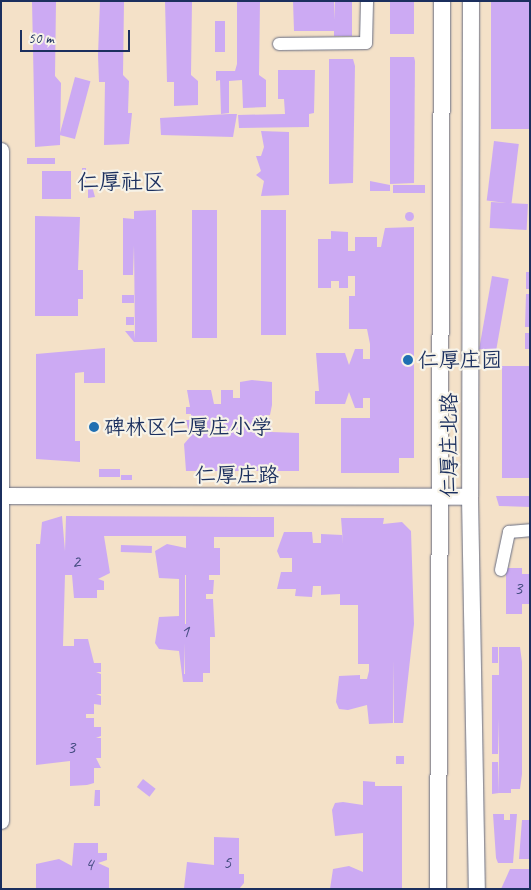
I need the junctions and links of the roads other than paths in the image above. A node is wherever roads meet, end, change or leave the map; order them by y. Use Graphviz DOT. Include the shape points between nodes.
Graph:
graph roads {
  1 [pos="367,1"];
  2 [pos="442,1"];
  3 [pos="471,1"];
  4 [pos="279,44"];
  5 [pos="1,151"];
  6 [pos="4,496"];
  7 [pos="440,496"];
  8 [pos="470,497"];
  9 [pos="530,530"];
  10 [pos="501,570"];
  11 [pos="1,821"];
  12 [pos="438,889"];
  13 [pos="478,889"];
  1 -- 4 [label="street" via="366,43"];
  2 -- 7 [label="street, 仁厚庄北路"];
  3 -- 8 [label="street, 仁厚庄北路"];
  5 -- 6 [label="street"];
  6 -- 7 [label="street, 仁厚庄路"];
  6 -- 11 [label="street"];
  7 -- 8 [label="street, 仁厚庄路"];
  7 -- 12 [label="street, 仁厚庄北路"];
  8 -- 13 [label="street, 仁厚庄北路"];
  9 -- 10 [label="street" via="510,532"];
}
